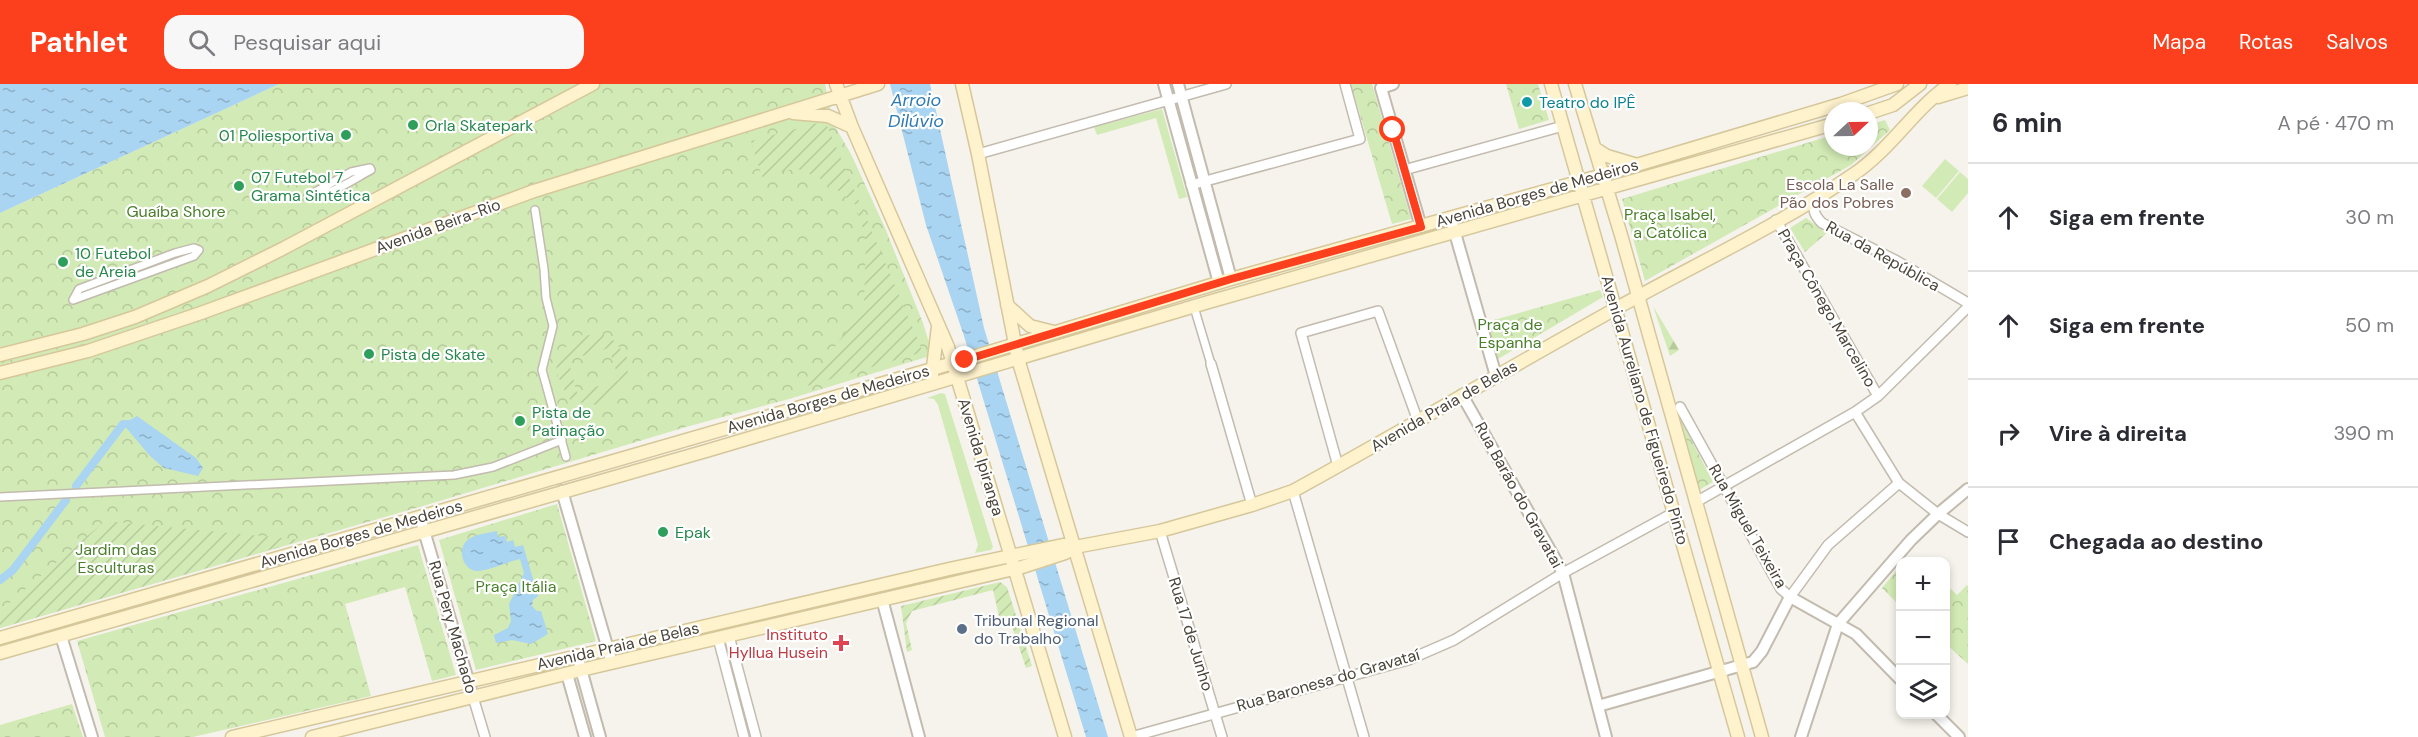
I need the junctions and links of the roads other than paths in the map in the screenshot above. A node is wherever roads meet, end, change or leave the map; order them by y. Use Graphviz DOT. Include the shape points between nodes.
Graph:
graph roads {
  1 [pos="593,84"];
  2 [pos="878,84"];
  3 [pos="1164,84"];
  4 [pos="1178,84"];
  5 [pos="1226,84"];
  6 [pos="1345,84"];
  7 [pos="1393,84"];
  8 [pos="1551,84"];
  9 [pos="1575,84"];
  10 [pos="1897,84"];
  11 [pos="1920,84"];
  12 [pos="1950,84"];
  13 [pos="963,85"];
  14 [pos="1968,88"];
  15 [pos="838,90"];
  16 [pos="1181,97"];
  17 [pos="1168,100"];
  18 [pos="1932,100"];
  19 [pos="1878,109"];
  20 [pos="786,113"];
  21 [pos="1563,126"];
  22 [pos="852,127"];
  23 [pos="1824,127"];
  24 [pos="1596,149"];
  25 [pos="978,154"];
  26 [pos="1635,164"];
  27 [pos="1404,170"];
  28 [pos="351,172"];
  29 [pos="1603,175"];
  30 [pos="1580,181"];
  31 [pos="1204,182"];
  32 [pos="1191,185"];
  33 [pos="1607,189"];
  34 [pos="534,191"];
  35 [pos="1584,195"];
  36 [pos="1816,199"];
  37 [pos="1451,219"];
  38 [pos="1776,220"];
  39 [pos="1421,227"];
  40 [pos="1455,232"];
  41 [pos="1231,279"];
  42 [pos="1219,283"];
  43 [pos="1659,285"];
  44 [pos="79,289"];
  45 [pos="1638,297"];
  46 [pos="1212,301"];
  47 [pos="1007,305"];
  48 [pos="1968,305"];
  49 [pos="1194,307"];
  50 [pos="1616,308"];
  51 [pos="1642,313"];
  52 [pos="939,326"];
  53 [pos="1055,332"];
  54 [pos="1008,346"];
  55 [pos="0,355"];
  56 [pos="1012,360"];
  57 [pos="959,361"];
  58 [pos="1211,364"];
  59 [pos="934,369"];
  60 [pos="0,373"];
  61 [pos="963,375"];
  62 [pos="1496,376"];
  63 [pos="928,385"];
  64 [pos="1462,395"];
  65 [pos="1878,396"];
  66 [pos="1680,406"];
  67 [pos="1855,412"];
  68 [pos="1419,421"];
  69 [pos="562,440"];
  70 [pos="1338,466"];
  71 [pos="574,473"];
  72 [pos="1899,483"];
  73 [pos="1725,486"];
  74 [pos="1968,489"];
  75 [pos="562,491"];
  76 [pos="1293,491"];
  77 [pos="0,496"];
  78 [pos="1696,502"];
  79 [pos="1252,506"];
  80 [pos="1673,513"];
  81 [pos="1938,514"];
  82 [pos="420,517"];
  83 [pos="424,531"];
  84 [pos="1160,531"];
  85 [pos="1968,532"];
  86 [pos="1068,548"];
  87 [pos="1018,561"];
  88 [pos="1563,573"];
  89 [pos="989,574"];
  90 [pos="1020,589"];
  91 [pos="1790,597"];
  92 [pos="882,599"];
  93 [pos="1838,624"];
  94 [pos="61,636"];
  95 [pos="723,637"];
  96 [pos="0,638"];
  97 [pos="608,648"];
  98 [pos="0,653"];
  99 [pos="577,655"];
  100 [pos="612,663"];
  101 [pos="1742,666"];
  102 [pos="581,670"];
  103 [pos="1719,673"];
  104 [pos="567,674"];
  105 [pos="1896,675"];
  106 [pos="1347,677"];
  107 [pos="469,682"];
  108 [pos="473,698"];
  109 [pos="1598,706"];
  110 [pos="1215,712"];
  111 [pos="1941,719"];
  112 [pos="752,723"];
  113 [pos="741,726"];
  114 [pos="342,734"];
  115 [pos="92,737"];
  116 [pos="232,737"];
  117 [pos="312,737"];
  118 [pos="484,737"];
  119 [pos="585,737"];
  120 [pos="600,737"];
  121 [pos="744,737"];
  122 [pos="756,737"];
  123 [pos="919,737"];
  124 [pos="1065,737"];
  125 [pos="1131,737"];
  126 [pos="1222,737"];
  127 [pos="1364,737"];
  128 [pos="1606,737"];
  129 [pos="1738,737"];
  130 [pos="1762,737"];
  131 [pos="1801,737"];
  132 [pos="1959,737"];
  1 -- 55 [label="main road" via="208,286 135,317"];
  2 -- 15 [label="main road, Avenida Beira-Rio"];
  3 -- 17 [label="street"];
  4 -- 16 [label="street"];
  5 -- 16 [label="street"];
  6 -- 31 [label="street" via="1360,139"];
  7 -- 27 [label="street" via="1381,88"];
  8 -- 21 [label="main road, Avenida Aureliano de Figueiredo Pinto"];
  9 -- 24 [label="main road, Avenida Aureliano de Figueiredo Pinto"];
  10 -- 26 [label="main road, Avenida Borges de Medeiros"];
  11 -- 19 [label="main road" via="1893,105"];
  12 -- 18 [label="main road"];
  13 -- 25 [label="main road"];
  14 -- 18 [label="main road"];
  15 -- 20 [label="main road, Avenida Beira-Rio"];
  15 -- 22 [label="main road, Avenida Ipiranga"];
  16 -- 17 [label="street"];
  16 -- 31 [label="street"];
  17 -- 25 [label="street"];
  17 -- 32 [label="street"];
  18 -- 36 [label="main road, Avenida Praia de Belas" via="1857,172"];
  20 -- 22 [label="main road" via="828,116"];
  20 -- 34 [label="main road, Avenida Beira-Rio"];
  21 -- 27 [label="street"];
  21 -- 30 [label="main road, Avenida Aureliano de Figueiredo Pinto"];
  22 -- 52 [label="main road, Avenida Ipiranga"];
  23 -- 33 [label="main road, Avenida Borges de Medeiros"];
  24 -- 26 [label="main road"];
  24 -- 29 [label="main road, Avenida Aureliano de Figueiredo Pinto"];
  25 -- 47 [label="main road"];
  26 -- 29 [label="main road, Avenida Borges de Medeiros"];
  27 -- 39 [label="street"];
  28 -- 28 [label="street" via="371,170 328,192 308,196"];
  29 -- 30 [label="main road, Avenida Borges de Medeiros"];
  29 -- 33 [label="main road, Avenida Aureliano de Figueiredo Pinto"];
  30 -- 35 [label="main road, Avenida Aureliano de Figueiredo Pinto"];
  30 -- 37 [label="main road, Avenida Borges de Medeiros"];
  31 -- 32 [label="street"];
  31 -- 41 [label="street"];
  32 -- 42 [label="street"];
  33 -- 35 [label="main road, Avenida Borges de Medeiros"];
  33 -- 45 [label="main road, Avenida Aureliano de Figueiredo Pinto"];
  34 -- 60 [label="main road, Avenida Beira-Rio" via="88,351"];
  34 -- 69 [label="street" via="546,298 553,326 542,370"];
  35 -- 40 [label="main road, Avenida Borges de Medeiros"];
  35 -- 50 [label="main road, Avenida Aureliano de Figueiredo Pinto"];
  36 -- 38 [label="main road, Avenida Praia de Belas"];
  36 -- 48 [label="street, Rua da República" via="1814,211 1822,223 1895,260"];
  37 -- 39 [label="main road, Avenida Borges de Medeiros"];
  37 -- 40 [label="street"];
  38 -- 43 [label="main road, Avenida Praia de Belas"];
  38 -- 65 [label="street, Praça Cônego Marcelino"];
  39 -- 41 [label="main road, Avenida Borges de Medeiros"];
  40 -- 46 [label="main road, Avenida Borges de Medeiros"];
  40 -- 62 [label="street"];
  41 -- 42 [label="main road, Avenida Borges de Medeiros"];
  42 -- 46 [label="main road"];
  42 -- 53 [label="main road, Avenida Borges de Medeiros"];
  43 -- 45 [label="main road, Avenida Praia de Belas"];
  43 -- 51 [label="main road"];
  44 -- 44 [label="street" via="73,300 194,256 199,250 182,251"];
  45 -- 50 [label="main road, Avenida Praia de Belas"];
  45 -- 51 [label="main road, Avenida Aureliano de Figueiredo Pinto"];
  46 -- 49 [label="main road, Avenida Borges de Medeiros"];
  47 -- 53 [label="main road" via="1030,326"];
  47 -- 54 [label="main road"];
  48 -- 65 [label="street"];
  49 -- 56 [label="main road, Avenida Borges de Medeiros"];
  49 -- 58 [label="street"];
  50 -- 62 [label="main road, Avenida Praia de Belas"];
  50 -- 80 [label="main road, Avenida Aureliano de Figueiredo Pinto"];
  51 -- 78 [label="main road, Avenida Aureliano de Figueiredo Pinto"];
  52 -- 57 [label="main road, Avenida Ipiranga"];
  52 -- 59 [label="main road"];
  53 -- 54 [label="main road, Avenida Borges de Medeiros"];
  54 -- 56 [label="main road"];
  54 -- 57 [label="main road, Avenida Borges de Medeiros"];
  56 -- 61 [label="main road, Avenida Borges de Medeiros"];
  56 -- 86 [label="main road"];
  57 -- 59 [label="main road, Avenida Borges de Medeiros"];
  57 -- 61 [label="main road, Avenida Ipiranga"];
  58 -- 79 [label="street"];
  59 -- 63 [label="main road"];
  59 -- 71 [label="main road, Avenida Borges de Medeiros"];
  61 -- 63 [label="main road, Avenida Borges de Medeiros"];
  61 -- 87 [label="main road, Avenida Ipiranga"];
  62 -- 64 [label="main road, Avenida Praia de Belas"];
  63 -- 75 [label="main road, Avenida Borges de Medeiros"];
  64 -- 68 [label="main road, Avenida Praia de Belas"];
  64 -- 88 [label="street, Rua Barão do Gravatai"];
  65 -- 67 [label="street"];
  66 -- 73 [label="street, Rua Miguel Teixeira"];
  67 -- 72 [label="street"];
  67 -- 73 [label="street"];
  68 -- 70 [label="main road, Avenida Praia de Belas"];
  68 -- 70 [label="street" via="1378,310 1301,333"];
  69 -- 71 [label="street"];
  69 -- 77 [label="street" via="493,467 454,475"];
  70 -- 76 [label="main road, Avenida Praia de Belas"];
  71 -- 82 [label="main road, Avenida Borges de Medeiros"];
  72 -- 81 [label="street"];
  72 -- 91 [label="street" via="1828,544"];
  73 -- 78 [label="street"];
  73 -- 91 [label="street, Rua Miguel Teixeira" via="1781,589"];
  74 -- 81 [label="street"];
  75 -- 83 [label="main road, Avenida Borges de Medeiros"];
  75 -- 97 [label="street"];
  76 -- 79 [label="main road, Avenida Praia de Belas"];
  76 -- 106 [label="street"];
  78 -- 101 [label="main road, Avenida Aureliano de Figueiredo Pinto"];
  79 -- 84 [label="main road, Avenida Praia de Belas"];
  80 -- 88 [label="street, Rua Baronesa do Gravataí"];
  80 -- 103 [label="main road, Avenida Aureliano de Figueiredo Pinto"];
  81 -- 85 [label="street"];
  81 -- 93 [label="street"];
  82 -- 83 [label="street, Rua Pery Machado"];
  82 -- 96 [label="main road, Avenida Borges de Medeiros"];
  83 -- 94 [label="main road, Avenida Borges de Medeiros"];
  83 -- 107 [label="street, Rua Pery Machado"];
  84 -- 86 [label="main road, Avenida Praia de Belas"];
  84 -- 110 [label="street, Rua 17 de Junho"];
  86 -- 87 [label="main road, Avenida Praia de Belas"];
  86 -- 125 [label="main road"];
  87 -- 89 [label="main road, Avenida Praia de Belas"];
  87 -- 90 [label="main road, Avenida Ipiranga"];
  87 -- 97 [label="main road, Avenida Praia de Belas" via="949,569"];
  88 -- 106 [label="street, Rua Baronesa do Gravataí" via="1454,640 1408,660"];
  88 -- 109 [label="street, Rua Barão do Gravatai"];
  89 -- 90 [label="main road"];
  89 -- 92 [label="main road, Avenida Praia de Belas"];
  90 -- 124 [label="main road, Avenida Ipiranga"];
  91 -- 93 [label="street, Rua Miguel Teixeira"];
  91 -- 101 [label="street" via="1762,651 1753,662"];
  92 -- 95 [label="main road, Avenida Praia de Belas"];
  92 -- 123 [label="street"];
  93 -- 105 [label="street, Rua Miguel Teixeira" via="1856,634"];
  93 -- 131 [label="street"];
  94 -- 98 [label="main road, Avenida Borges de Medeiros"];
  94 -- 115 [label="street"];
  95 -- 100 [label="main road, Avenida Praia de Belas"];
  95 -- 112 [label="street"];
  95 -- 113 [label="street"];
  97 -- 99 [label="main road, Avenida Praia de Belas"];
  97 -- 100 [label="street"];
  99 -- 102 [label="street"];
  99 -- 107 [label="main road, Avenida Praia de Belas"];
  100 -- 102 [label="main road, Avenida Praia de Belas"];
  101 -- 103 [label="street"];
  101 -- 130 [label="main road, Avenida Aureliano de Figueiredo Pinto"];
  102 -- 104 [label="main road, Avenida Praia de Belas"];
  102 -- 120 [label="street"];
  103 -- 109 [label="street"];
  103 -- 129 [label="main road, Avenida Aureliano de Figueiredo Pinto"];
  104 -- 108 [label="main road, Avenida Praia de Belas"];
  104 -- 119 [label="street"];
  106 -- 110 [label="street, Rua Baronesa do Gravataí"];
  106 -- 127 [label="street"];
  107 -- 108 [label="street, Rua Pery Machado"];
  107 -- 116 [label="main road, Avenida Praia de Belas"];
  108 -- 114 [label="main road, Avenida Praia de Belas"];
  108 -- 118 [label="street, Rua Pery Machado"];
  109 -- 128 [label="street, Rua Barão do Gravatai"];
  110 -- 125 [label="street, Rua Baronesa do Gravataí"];
  110 -- 126 [label="street, Rua 17 de Junho"];
  111 -- 132 [label="street"];
  112 -- 113 [label="street"];
  112 -- 122 [label="street"];
  113 -- 121 [label="street"];
  114 -- 117 [label="main road, Avenida Praia de Belas"];
}
